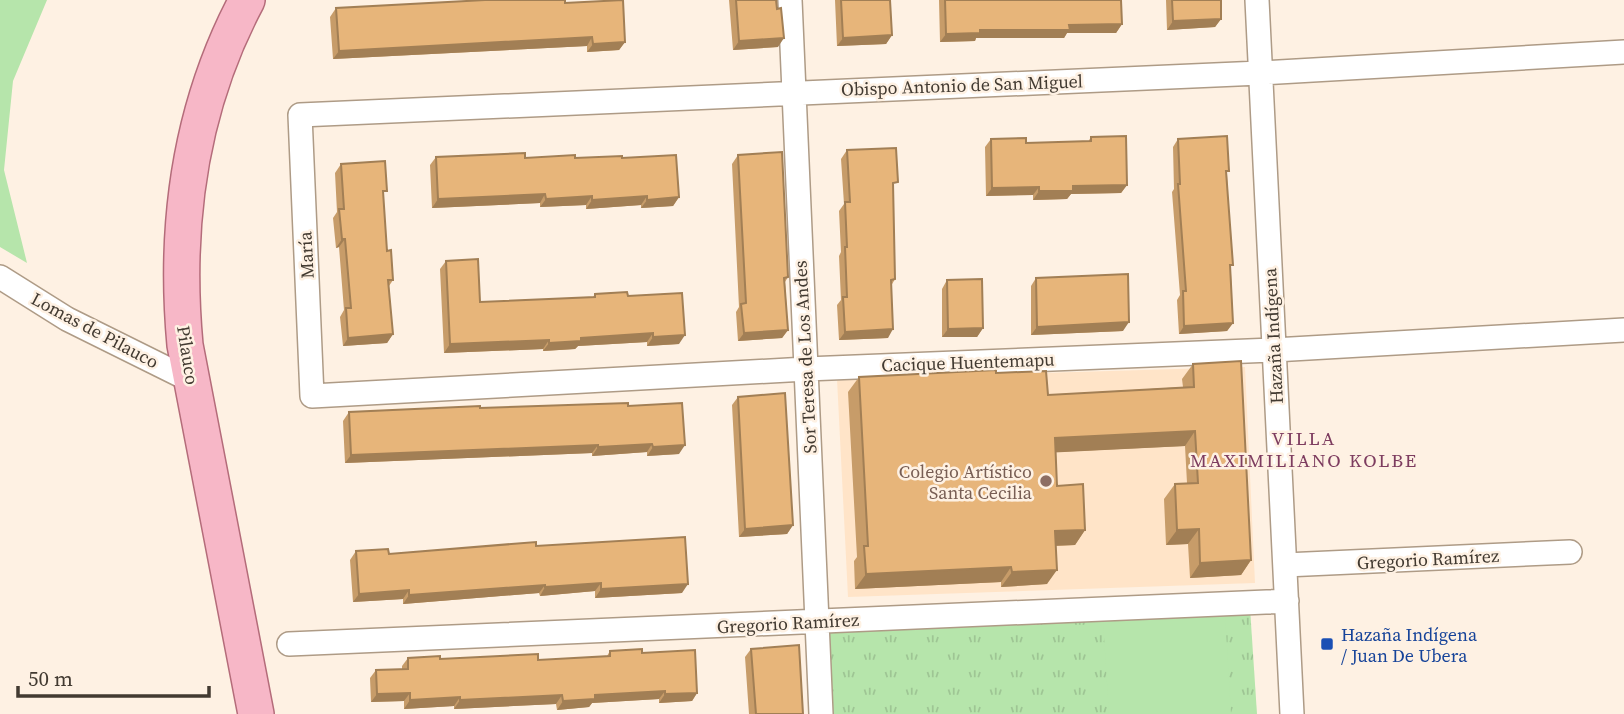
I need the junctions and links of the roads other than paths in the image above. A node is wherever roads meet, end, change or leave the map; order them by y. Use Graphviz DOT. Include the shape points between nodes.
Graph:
graph roads {
  1 [pos="247,0"];
  2 [pos="790,0"];
  3 [pos="1257,0"];
  4 [pos="1624,52"];
  5 [pos="1260,73"];
  6 [pos="794,92"];
  7 [pos="299,114"];
  8 [pos="0,278"];
  9 [pos="1624,330"];
  10 [pos="1274,350"];
  11 [pos="806,369"];
  12 [pos="192,381"];
  13 [pos="312,396"];
  14 [pos="1570,552"];
  15 [pos="1285,565"];
  16 [pos="1287,601"];
  17 [pos="817,622"];
  18 [pos="289,644"];
  19 [pos="256,714"];
  20 [pos="821,714"];
  21 [pos="1292,714"];
  1 -- 12 [label="main road, Pilauco" via="210,88 189,171 181,290"];
  2 -- 6 [label="street, Sor Teresa de Los Andes"];
  3 -- 5 [label="street, Hazaña Indígena"];
  4 -- 5 [label="street, Obispo Antonio de San Miguel"];
  5 -- 6 [label="street, Obispo Antonio de San Miguel"];
  5 -- 10 [label="street, Hazaña Indígena"];
  6 -- 7 [label="street, Obispo Antonio de San Miguel"];
  6 -- 11 [label="street, Sor Teresa de Los Andes"];
  7 -- 13 [label="street, María"];
  8 -- 12 [label="street, Lomas de Pilauco" via="67,319"];
  9 -- 10 [label="street, Cacique Huentemapu"];
  10 -- 11 [label="street, Cacique Huentemapu"];
  10 -- 15 [label="street, Hazaña Indígena"];
  11 -- 13 [label="street, Cacique Huentemapu"];
  11 -- 17 [label="street, Sor Teresa de Los Andes"];
  12 -- 19 [label="main road, Pilauco"];
  14 -- 15 [label="street, Gregorio Ramírez"];
  15 -- 16 [label="street, Hazaña Indígena"];
  16 -- 17 [label="street, Gregorio Ramírez"];
  16 -- 21 [label="street, Hazaña Indígena"];
  17 -- 18 [label="street, Gregorio Ramírez"];
  17 -- 20 [label="street, Sor Teresa de Los Andes"];
}
